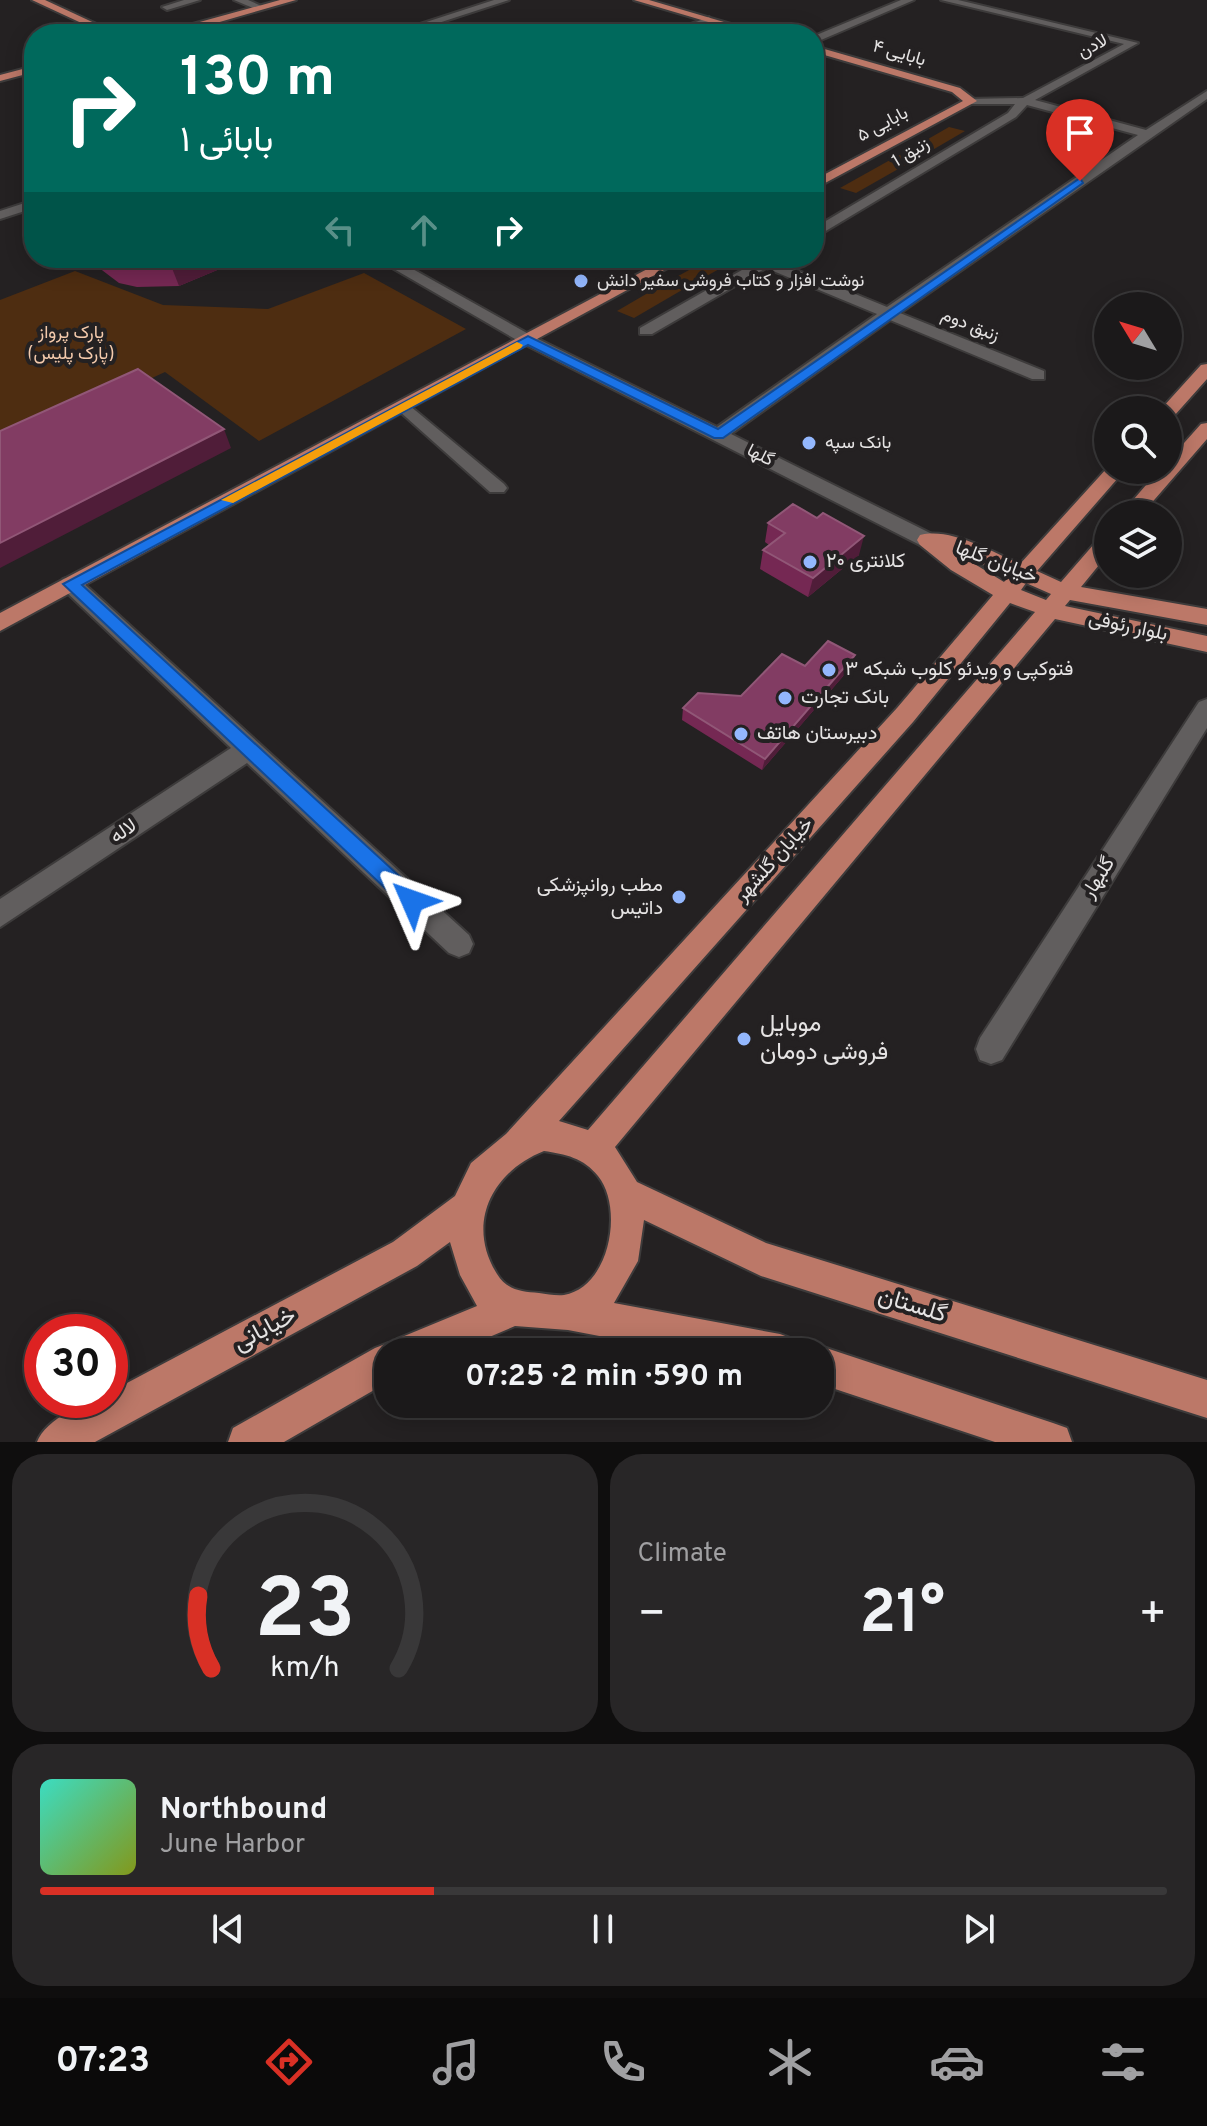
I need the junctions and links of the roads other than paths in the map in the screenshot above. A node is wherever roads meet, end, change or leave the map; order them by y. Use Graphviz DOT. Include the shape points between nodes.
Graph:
graph roads {
  1 [pos="37,0"];
  2 [pos="57,0"];
  3 [pos="195,0"];
  4 [pos="239,0"];
  5 [pos="291,0"];
  6 [pos="504,0"];
  7 [pos="639,0"];
  8 [pos="909,0"];
  9 [pos="946,0"];
  10 [pos="167,7"];
  11 [pos="261,8"];
  12 [pos="709,20"];
  13 [pos="91,24"];
  14 [pos="110,24"];
  15 [pos="203,24"];
  16 [pos="426,24"];
  17 [pos="698,24"];
  18 [pos="724,24"];
  19 [pos="824,36"];
  20 [pos="824,52"];
  21 [pos="24,72"];
  22 [pos="0,78"];
  23 [pos="1207,94"];
  24 [pos="971,101"];
  25 [pos="1025,101"];
  26 [pos="1148,134"];
  27 [pos="824,180"];
  28 [pos="24,207"];
  29 [pos="0,215"];
  30 [pos="824,228"];
  31 [pos="400,268"];
  32 [pos="661,268"];
  33 [pos="756,268"];
  34 [pos="787,268"];
  35 [pos="888,315"];
  36 [pos="646,331"];
  37 [pos="528,340"];
  38 [pos="1207,369"];
  39 [pos="1038,375"];
  40 [pos="1182,397"];
  41 [pos="404,406"];
  42 [pos="1207,428"];
  43 [pos="718,435"];
  44 [pos="1103,484"];
  45 [pos="497,488"];
  46 [pos="1143,500"];
  47 [pos="927,540"];
  48 [pos="1094,557"];
  49 [pos="1024,572"];
  50 [pos="71,584"];
  51 [pos="1005,595"];
  52 [pos="1056,601"];
  53 [pos="1207,617"];
  54 [pos="0,623"];
  55 [pos="1207,644"];
  56 [pos="1207,708"];
  57 [pos="249,749"];
  58 [pos="0,914"];
  59 [pos="459,944"];
  60 [pos="991,1049"];
  61 [pos="519,1142"];
  62 [pos="593,1149"];
  63 [pos="624,1193"];
  64 [pos="468,1207"];
  65 [pos="512,1309"];
  66 [pos="568,1312"];
  67 [pos="443,1338"];
  68 [pos="706,1338"];
  69 [pos="374,1369"];
  70 [pos="834,1370"];
  71 [pos="1207,1399"];
  72 [pos="56,1442"];
  73 [pos="247,1442"];
  74 [pos="1053,1442"];
  1 -- 13 [label="main road"];
  2 -- 14 [label="main road"];
  3 -- 10 [label="street"];
  4 -- 11 [label="street"];
  5 -- 11 [label="main road"];
  6 -- 16 [label="street"];
  7 -- 12 [label="main road"];
  8 -- 19 [label="street"];
  9 -- 25 [label="street, لادن" via="1133,43"];
  11 -- 15 [label="main road"];
  12 -- 17 [label="street"];
  12 -- 18 [label="main road"];
  20 -- 24 [label="main road, بابایی ۴" via="956,90"];
  21 -- 22 [label="main road"];
  23 -- 26 [label="street"];
  24 -- 25 [label="street"];
  24 -- 27 [label="main road, ۵ بابایی"];
  25 -- 26 [label="street"];
  25 -- 30 [label="street, زنبق 1" via="1012,115"];
  26 -- 35 [label="street"];
  28 -- 29 [label="street"];
  31 -- 37 [label="street, گلها"];
  32 -- 37 [label="main road"];
  33 -- 36 [label="street"];
  34 -- 35 [label="street, زنبق دوم"];
  35 -- 39 [label="street, زنبق دوم"];
  35 -- 43 [label="street"];
  37 -- 41 [label="main road"];
  37 -- 43 [label="street, گلها"];
  38 -- 40 [label="main road"];
  41 -- 45 [label="street"];
  41 -- 50 [label="main road"];
  42 -- 46 [label="main road"];
  43 -- 47 [label="street, گلها"];
  44 -- 49 [label="main road, خیابان گلشهر"];
  47 -- 49 [label="main road, خیابان گلها" via="963,547"];
  47 -- 51 [label="main road, خیابان گلها"];
  48 -- 52 [label="main road"];
  49 -- 51 [label="main road, خیابان گلشهر"];
  49 -- 52 [label="main road, خیابان گلها"];
  50 -- 54 [label="main road"];
  50 -- 57 [label="street"];
  51 -- 52 [label="main road, خیابان گلها"];
  51 -- 61 [label="main road, خیابان گلشهر" via="905,715"];
  52 -- 53 [label="main road, بلوار رئوفی"];
  52 -- 55 [label="main road, بلوار رئوفی"];
  52 -- 62 [label="main road"];
  56 -- 60 [label="street, گلبهار"];
  57 -- 58 [label="street, لاله"];
  57 -- 59 [label="street"];
  61 -- 62 [label="main road" via="544,1135"];
  61 -- 64 [label="main road" via="496,1157 479,1179"];
  62 -- 63 [label="main road" via="612,1168"];
  63 -- 66 [label="main road" via="629,1221 625,1250 613,1277 593,1299"];
  63 -- 71 [label="main road, گلستان" via="761,1259"];
  64 -- 65 [label="main road" via="466,1237 473,1267 488,1291"];
  64 -- 72 [label="main road, خیابانی" via="405,1254"];
  65 -- 66 [label="main road"];
  65 -- 67 [label="main road"];
  66 -- 68 [label="main road"];
  69 -- 73 [label="main road"];
  70 -- 74 [label="main road"];
}
